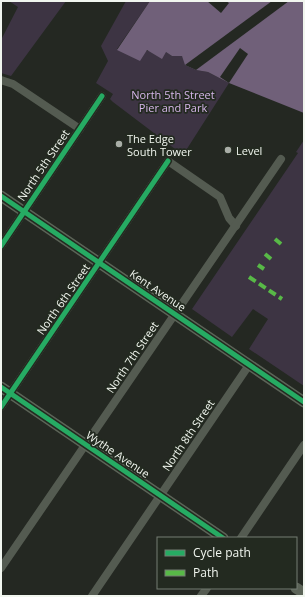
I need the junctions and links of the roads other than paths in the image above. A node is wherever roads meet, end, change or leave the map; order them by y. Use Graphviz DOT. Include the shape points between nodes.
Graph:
graph roads {
  1 [pos="1,80"];
  2 [pos="102,96"];
  3 [pos="80,130"];
  4 [pos="281,159"];
  5 [pos="1,196"];
  6 [pos="24,211"];
  7 [pos="236,226"];
  8 [pos="1,246"];
  9 [pos="100,263"];
  10 [pos="175,314"];
  11 [pos="249,365"];
  12 [pos="6,390"];
  13 [pos="304,402"];
  14 [pos="1,407"];
  15 [pos="85,444"];
  16 [pos="304,445"];
  17 [pos="161,495"];
  18 [pos="222,537"];
  19 [pos="242,537"];
  20 [pos="1,568"];
  21 [pos="92,596"];
  1 -- 3 [label="street" via="13,84"];
  2 -- 3 [label="street, North 5th Street"];
  3 -- 6 [label="street, North 5th Street"];
  4 -- 7 [label="street, North 7th Street"];
  5 -- 6 [label="main road, Kent Avenue"];
  6 -- 8 [label="street, North 5th Street"];
  6 -- 9 [label="main road, Kent Avenue"];
  7 -- 9 [label="street, North 6th Street" via="229,218 220,197 168,161"];
  7 -- 10 [label="street, North 7th Street"];
  9 -- 10 [label="main road, Kent Avenue"];
  9 -- 12 [label="street, North 6th Street"];
  10 -- 11 [label="main road, Kent Avenue"];
  10 -- 15 [label="street, North 7th Street"];
  11 -- 13 [label="main road, Kent Avenue"];
  11 -- 17 [label="street, North 8th Street"];
  12 -- 14 [label="street, North 6th Street"];
  12 -- 15 [label="main road, Wythe Avenue"];
  15 -- 17 [label="main road, Wythe Avenue"];
  15 -- 20 [label="street, North 7th Street"];
  16 -- 19 [label="street"];
  17 -- 18 [label="main road, Wythe Avenue"];
  17 -- 21 [label="street, North 8th Street"];
}
